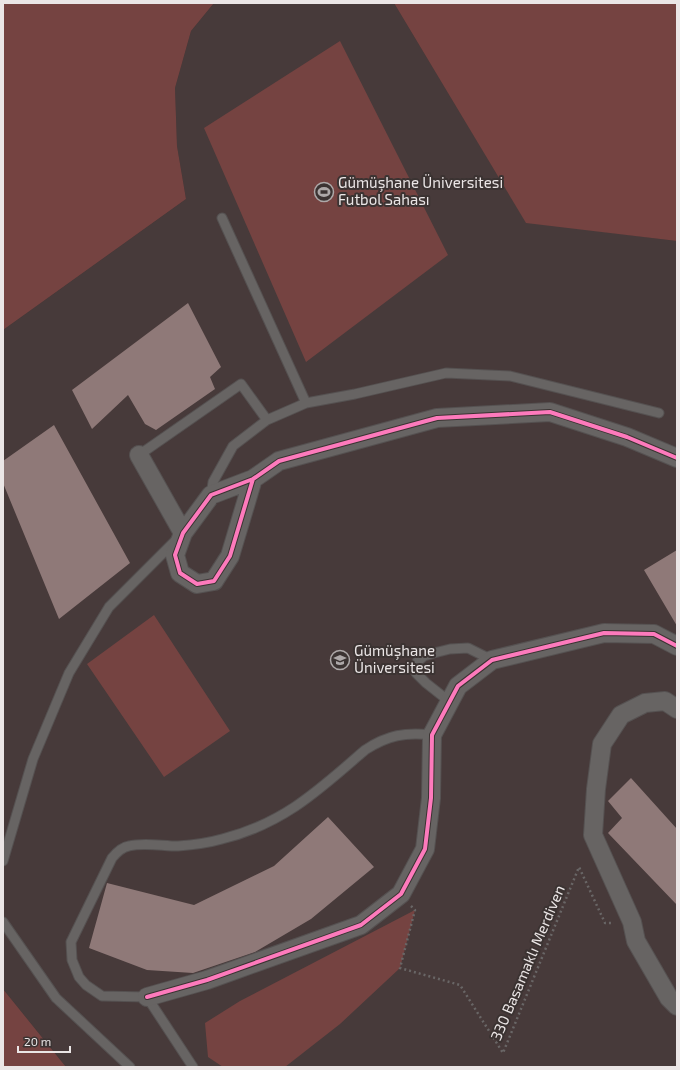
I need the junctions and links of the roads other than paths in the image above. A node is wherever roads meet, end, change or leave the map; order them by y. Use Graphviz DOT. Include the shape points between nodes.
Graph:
graph roads {
  1 [pos="222,218"];
  2 [pos="306,403"];
  3 [pos="659,413"];
  4 [pos="267,420"];
  5 [pos="139,455"];
  6 [pos="677,458"];
  7 [pos="253,479"];
  8 [pos="211,495"];
  9 [pos="182,533"];
  10 [pos="677,646"];
  11 [pos="492,660"];
  12 [pos="450,702"];
  13 [pos="677,709"];
  14 [pos="432,735"];
  15 [pos="3,861"];
  16 [pos="3,922"];
  17 [pos="147,997"];
  18 [pos="677,1006"];
  19 [pos="130,1067"];
  20 [pos="193,1067"];
  1 -- 2 [label="lane"];
  2 -- 3 [label="lane" via="446,373 510,376"];
  2 -- 4 [label="lane"];
  4 -- 5 [label="lane" via="240,384"];
  4 -- 8 [label="lane" via="233,446 213,482"];
  5 -- 9 [label="street"];
  6 -- 7 [label="street" via="628,437 550,412 437,418 279,461"];
  7 -- 8 [label="street"];
  7 -- 9 [label="street" via="230,556 214,581 197,584 180,572 175,555"];
  8 -- 9 [label="street"];
  9 -- 15 [label="lane" via="109,608 69,674 33,759"];
  10 -- 11 [label="street" via="654,634 604,633"];
  11 -- 12 [label="street" via="458,686"];
  11 -- 12 [label="lane" via="468,648 434,652 417,662 416,673"];
  12 -- 14 [label="street"];
  13 -- 18 [label="street" via="665,701 644,703 621,715 602,744 593,835 632,922 636,940 669,998"];
  14 -- 17 [label="street" via="431,798 425,849 401,894 361,925 207,980"];
  14 -- 17 [label="lane" via="402,734 376,743 299,805 262,826 200,844 130,845 117,852 72,942 72,960 79,978 102,996"];
  16 -- 19 [label="lane" via="56,998"];
  17 -- 20 [label="lane"];
}
